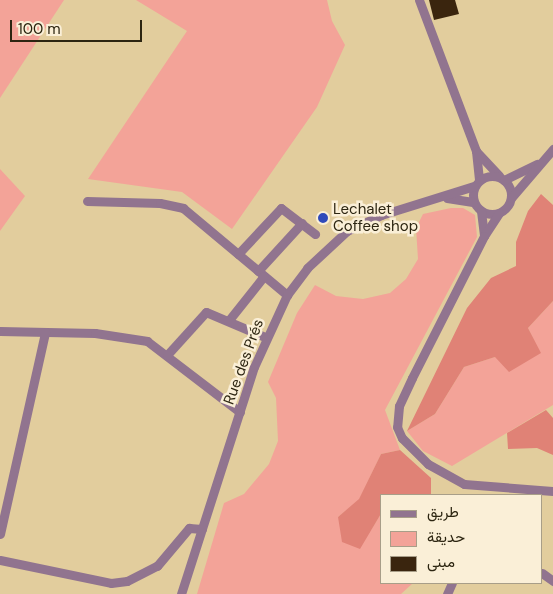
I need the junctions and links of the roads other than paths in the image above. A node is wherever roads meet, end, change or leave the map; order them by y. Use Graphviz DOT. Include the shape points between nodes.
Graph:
graph roads {
  1 [pos="419,0"];
  2 [pos="553,149"];
  3 [pos="476,151"];
  4 [pos="542,162"];
  5 [pos="502,178"];
  6 [pos="477,183"];
  7 [pos="444,197"];
  8 [pos="512,198"];
  9 [pos="87,201"];
  10 [pos="474,202"];
  11 [pos="481,211"];
  12 [pos="500,213"];
  13 [pos="302,223"];
  14 [pos="315,234"];
  15 [pos="484,236"];
  16 [pos="238,254"];
  17 [pos="261,274"];
  18 [pos="287,295"];
  19 [pos="229,320"];
  20 [pos="0,331"];
  21 [pos="45,332"];
  22 [pos="265,337"];
  23 [pos="167,355"];
  24 [pos="240,412"];
  25 [pos="553,490"];
  26 [pos="202,529"];
  27 [pos="0,534"];
  28 [pos="0,560"];
  29 [pos="181,594"];
  1 -- 3 [label="street"];
  2 -- 4 [label="street"];
  3 -- 5 [label="street"];
  3 -- 6 [label="street"];
  4 -- 5 [label="street"];
  4 -- 8 [label="street"];
  5 -- 6 [label="street"];
  5 -- 8 [label="street"];
  6 -- 7 [label="street, Rue des Prés"];
  6 -- 10 [label="street"];
  7 -- 10 [label="street, Rue des Prés"];
  7 -- 18 [label="street, Rue des Prés" via="380,215 347,231 307,268"];
  8 -- 12 [label="street"];
  9 -- 16 [label="street" via="160,202 183,208"];
  10 -- 11 [label="street"];
  11 -- 12 [label="street"];
  11 -- 15 [label="street"];
  12 -- 15 [label="street"];
  13 -- 14 [label="street"];
  13 -- 16 [label="street" via="281,208"];
  13 -- 17 [label="street"];
  15 -- 25 [label="street" via="399,406 397,427 402,438 428,464 456,481"];
  16 -- 17 [label="street"];
  17 -- 18 [label="street"];
  17 -- 19 [label="street"];
  18 -- 22 [label="street, Rue des Prés"];
  19 -- 22 [label="street"];
  19 -- 23 [label="street" via="206,312"];
  20 -- 21 [label="street"];
  21 -- 23 [label="street" via="128,336 147,341"];
  21 -- 27 [label="street"];
  22 -- 24 [label="street, Rue des Prés"];
  23 -- 24 [label="street"];
  24 -- 26 [label="street, Rue des Prés"];
  26 -- 28 [label="street" via="190,528 157,566 111,583"];
  26 -- 29 [label="street, Rue des Prés"];
}
